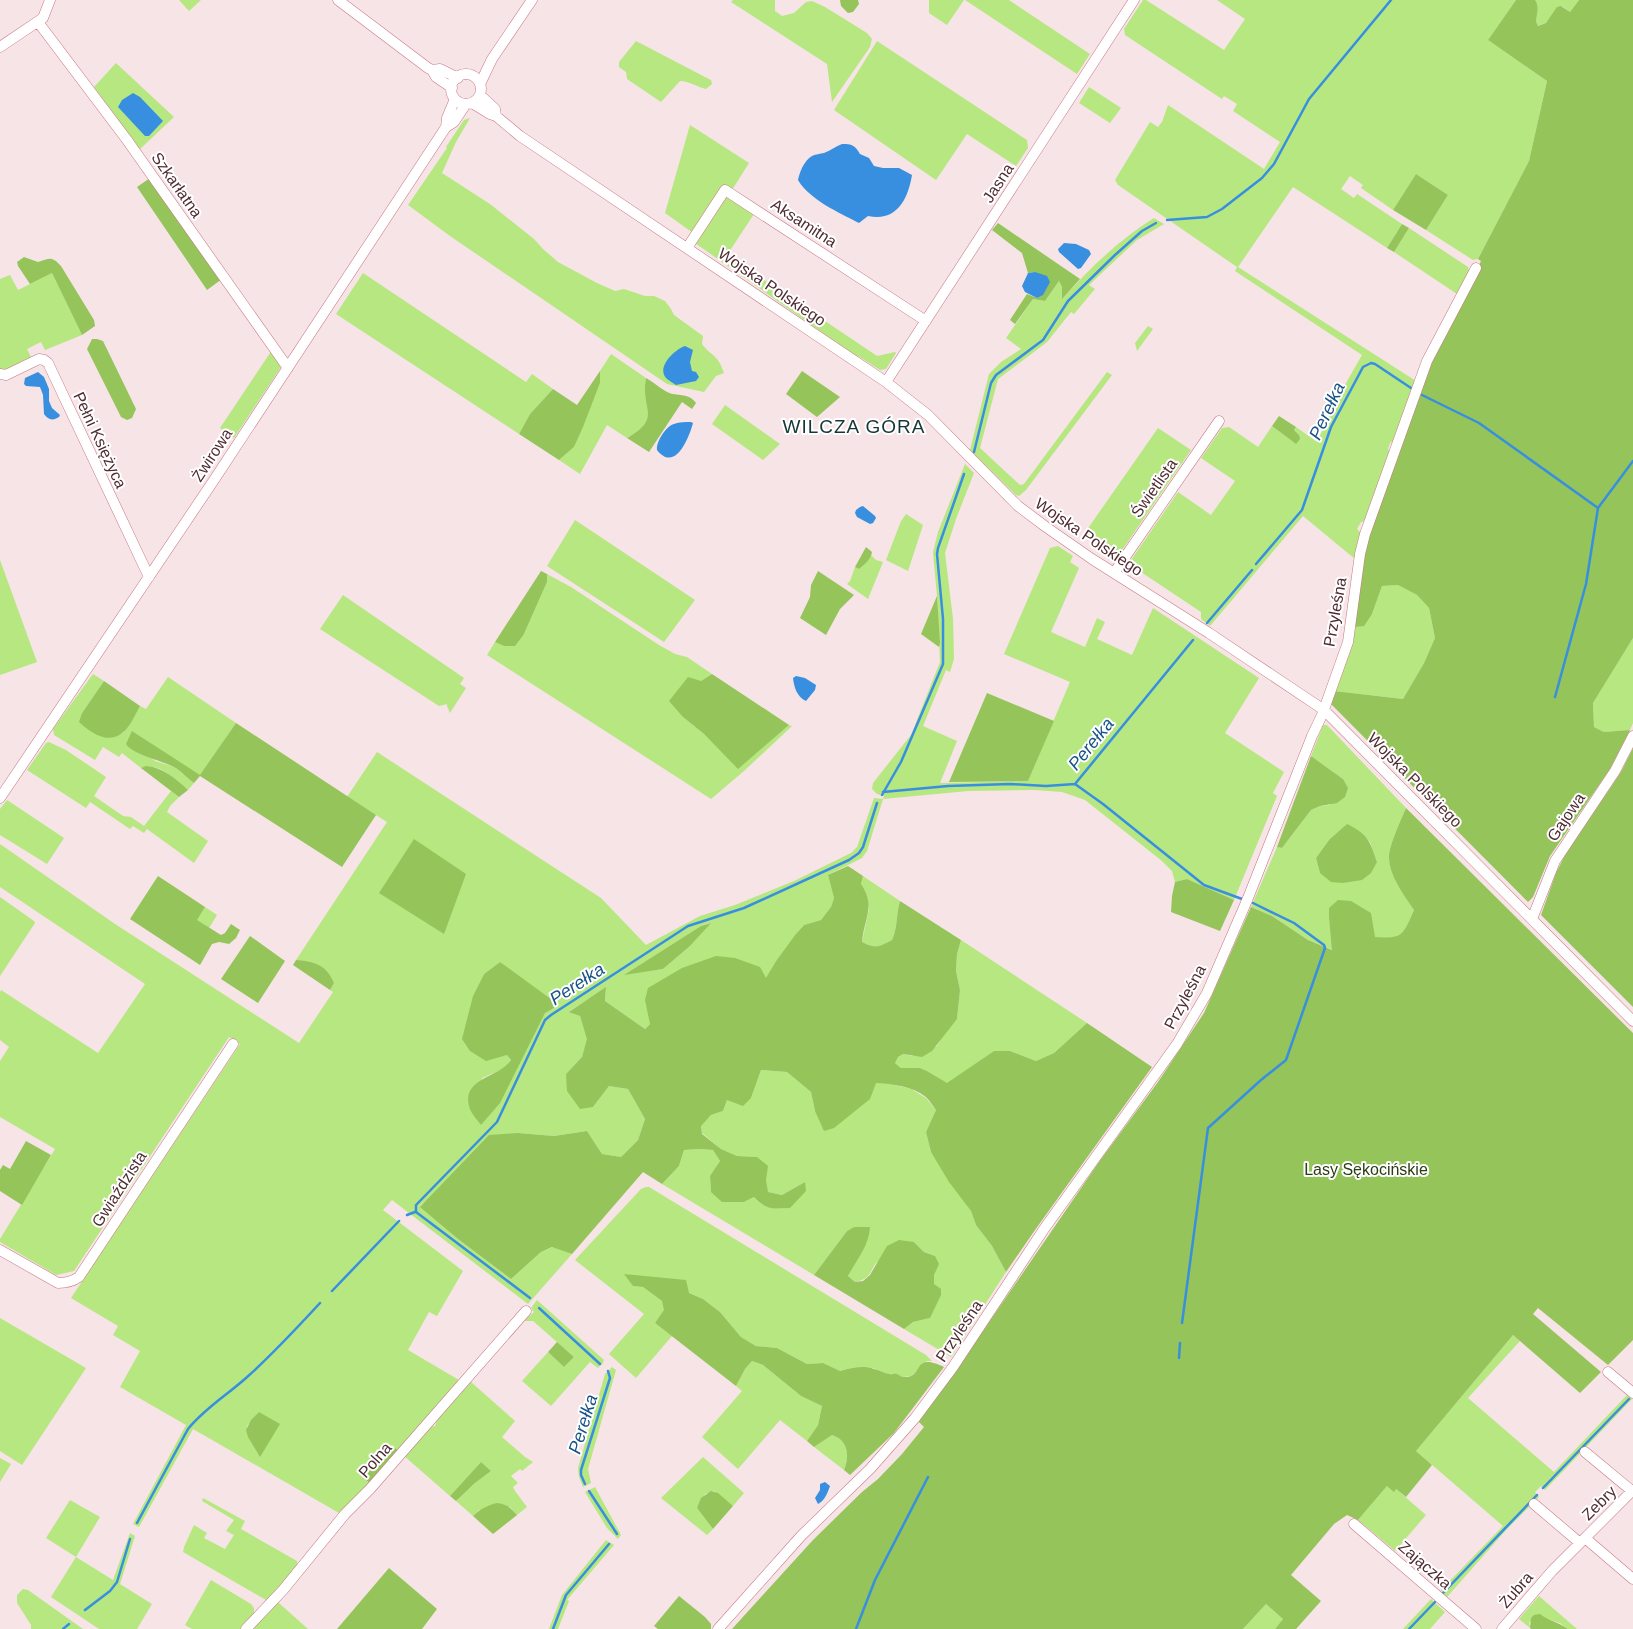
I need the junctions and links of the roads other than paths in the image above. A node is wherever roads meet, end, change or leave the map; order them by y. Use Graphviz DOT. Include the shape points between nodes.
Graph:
graph roads {
  1 [pos="50,0"];
  2 [pos="338,0"];
  3 [pos="532,0"];
  4 [pos="1134,0"];
  5 [pos="38,22"];
  6 [pos="0,47"];
  7 [pos="492,59"];
  8 [pos="432,70"];
  9 [pos="472,76"];
  10 [pos="458,78"];
  11 [pos="452,88"];
  12 [pos="480,89"];
  13 [pos="456,99"];
  14 [pos="469,103"];
  15 [pos="496,116"];
  16 [pos="446,128"];
  17 [pos="687,248"];
  18 [pos="1476,268"];
  19 [pos="926,321"];
  20 [pos="288,368"];
  21 [pos="0,374"];
  22 [pos="886,382"];
  23 [pos="1219,421"];
  24 [pos="1114,573"];
  25 [pos="149,577"];
  26 [pos="1324,710"];
  27 [pos="1633,736"];
  28 [pos="0,798"];
  29 [pos="1532,919"];
  30 [pos="1633,1021"];
  31 [pos="233,1044"];
  32 [pos="0,1250"];
  33 [pos="526,1311"];
  34 [pos="1608,1372"];
  35 [pos="1633,1393"];
  36 [pos="1585,1452"];
  37 [pos="1632,1491"];
  38 [pos="1534,1504"];
  39 [pos="1354,1524"];
  40 [pos="1583,1540"];
  41 [pos="1552,1571"];
  42 [pos="1633,1579"];
  43 [pos="246,1629"];
  44 [pos="718,1629"];
  45 [pos="1476,1629"];
  46 [pos="1502,1629"];
  1 -- 5 [label="street"];
  2 -- 8 [label="street"];
  3 -- 7 [label="street"];
  4 -- 19 [label="street, Jasna"];
  5 -- 6 [label="street"];
  5 -- 20 [label="street, Szkarłatna" via="127,140"];
  7 -- 9 [label="street"];
  7 -- 12 [label="street"];
  8 -- 10 [label="street" via="440,69"];
  8 -- 11 [label="street" via="436,78"];
  9 -- 10 [label="street"];
  9 -- 12 [label="street"];
  10 -- 11 [label="street"];
  11 -- 13 [label="street"];
  12 -- 14 [label="street"];
  12 -- 15 [label="street, Wojska Polskiego" via="495,109"];
  13 -- 14 [label="street"];
  13 -- 16 [label="street, Żwirowa"];
  14 -- 15 [label="street, Wojska Polskiego"];
  14 -- 16 [label="street, Żwirowa"];
  15 -- 17 [label="street, Wojska Polskiego" via="520,136"];
  16 -- 20 [label="street, Żwirowa"];
  17 -- 19 [label="street, Aksamitna" via="725,190"];
  17 -- 22 [label="street, Wojska Polskiego"];
  18 -- 26 [label="street, Przyleśna" via="1428,361 1365,534 1350,634"];
  19 -- 22 [label="street, Jasna"];
  20 -- 25 [label="street, Żwirowa"];
  21 -- 25 [label="street, Pełni Księżyca" via="6,375 38,359 48,363"];
  22 -- 24 [label="street, Wojska Polskiego" via="928,415 1018,506"];
  23 -- 24 [label="street, Świetlista"];
  24 -- 26 [label="street, Wojska Polskiego"];
  25 -- 28 [label="street, Żwirowa"];
  26 -- 29 [label="street, Wojska Polskiego"];
  26 -- 44 [label="street, Przyleśna" via="1218,967 1177,1044 1044,1229 953,1367 915,1418 870,1469 801,1536"];
  27 -- 29 [label="street, Gajowa" via="1616,771 1555,861"];
  29 -- 30 [label="street, Wojska Polskiego"];
  31 -- 32 [label="street, Gwiaździsta" via="79,1277 58,1283"];
  33 -- 43 [label="street, Polna"];
  34 -- 35 [label="street"];
  36 -- 37 [label="street"];
  37 -- 40 [label="street, Zebry"];
  38 -- 40 [label="street"];
  39 -- 45 [label="street, Zajączka"];
  40 -- 41 [label="street, Zebry"];
  40 -- 42 [label="street, Zebry"];
  41 -- 46 [label="street, Żubra"];
}
